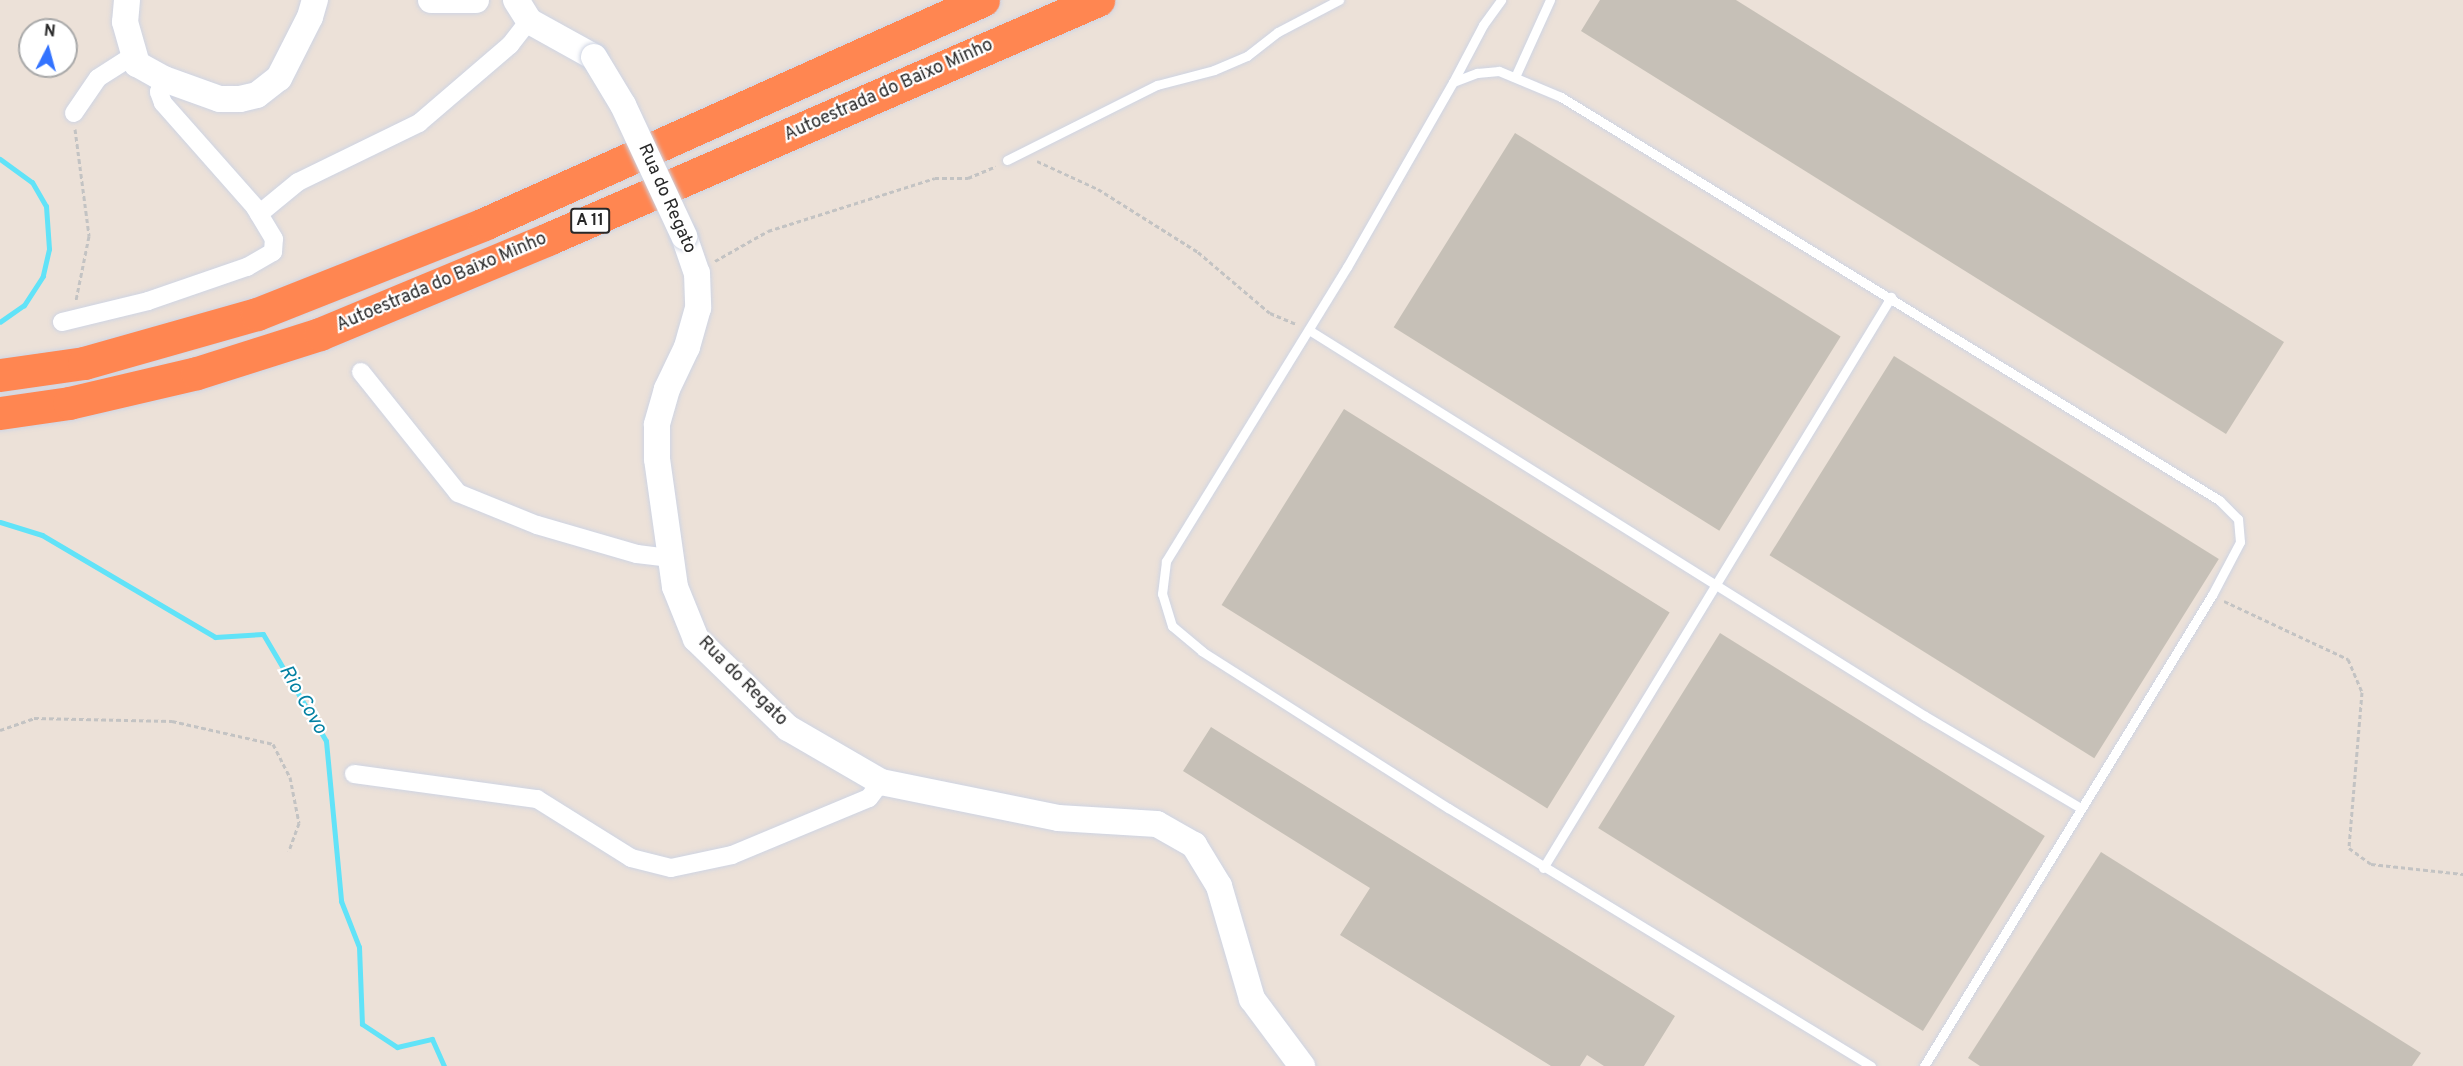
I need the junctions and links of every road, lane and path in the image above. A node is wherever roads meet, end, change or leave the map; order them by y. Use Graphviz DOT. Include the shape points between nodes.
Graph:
graph roads {
  1 [pos="127,0"];
  2 [pos="315,0"];
  3 [pos="431,0"];
  4 [pos="476,0"];
  5 [pos="516,0"];
  6 [pos="982,0"];
  7 [pos="1098,0"];
  8 [pos="1339,0"];
  9 [pos="1501,0"];
  10 [pos="1550,0"];
  11 [pos="529,21"];
  12 [pos="134,55"];
  13 [pos="1515,77"];
  14 [pos="164,79"];
  15 [pos="1453,82"];
  16 [pos="74,113"];
  17 [pos="1007,160"];
  18 [pos="259,214"];
  19 [pos="697,273"];
  20 [pos="1891,297"];
  21 [pos="68,321"];
  22 [pos="1309,330"];
  23 [pos="360,372"];
  24 [pos="0,375"];
  25 [pos="0,413"];
  26 [pos="671,558"];
  27 [pos="1713,584"];
  28 [pos="2212,595"];
  29 [pos="0,730"];
  30 [pos="354,774"];
  31 [pos="881,782"];
  32 [pos="2079,807"];
  33 [pos="289,851"];
  34 [pos="1543,868"];
  35 [pos="2463,874"];
  36 [pos="1302,1066"];
  37 [pos="1870,1066"];
  38 [pos="1924,1066"];
  1 -- 12 [label="street" via="125,22"];
  2 -- 14 [label="street" via="279,78 257,95 220,99"];
  3 -- 4 [label="street"];
  5 -- 11 [label="street, Rua do Regato"];
  6 -- 24 [label="highway, A 11" via="484,224 257,314 84,363"];
  7 -- 25 [label="highway, Autoestrada do Baixo Minho / A 11" via="320,334 197,373 69,403"];
  8 -- 17 [label="lane" via="1278,32 1247,56 1214,70 1157,85"];
  9 -- 15 [label="lane"];
  10 -- 13 [label="lane"];
  11 -- 18 [label="street" via="510,45 419,123 297,182"];
  11 -- 19 [label="street, Rua do Regato, bridge" via="594,57 623,105 684,236"];
  12 -- 14 [label="street" via="137,64"];
  12 -- 16 [label="street" via="98,78"];
  13 -- 15 [label="lane" via="1499,71 1477,73"];
  13 -- 20 [label="lane" via="1561,97"];
  14 -- 18 [label="street" via="159,92 163,103"];
  15 -- 22 [label="lane"];
  16 -- 21 [label="path" via="89,236"];
  17 -- 19 [label="path" via="968,178 935,178 768,231"];
  17 -- 22 [label="path" via="1039,161 1098,189 1198,252 1270,313"];
  18 -- 21 [label="street" via="274,239 273,252 247,267 148,301"];
  19 -- 26 [label="street, Rua do Regato" via="698,308 657,425 657,459"];
  20 -- 27 [label="lane"];
  20 -- 28 [label="lane" via="2218,500 2238,519 2240,542"];
  22 -- 27 [label="lane"];
  22 -- 34 [label="lane" via="1166,561 1162,594 1172,626 1202,651"];
  23 -- 26 [label="street" via="458,493 537,525 637,554"];
  26 -- 31 [label="street, Rua do Regato" via="675,587 696,639 788,728"];
  27 -- 32 [label="lane"];
  27 -- 34 [label="lane"];
  28 -- 32 [label="lane"];
  28 -- 35 [label="path" via="2348,659 2362,692 2349,848 2371,864"];
  29 -- 33 [label="path" via="34,718 172,720 273,744 290,777 299,823"];
  30 -- 31 [label="street" via="537,799 630,858 671,868 732,855 868,798"];
  31 -- 36 [label="street, Rua do Regato" via="1058,818 1157,824 1194,845 1219,886 1252,999"];
  32 -- 38 [label="lane"];
  34 -- 37 [label="lane"];
}
